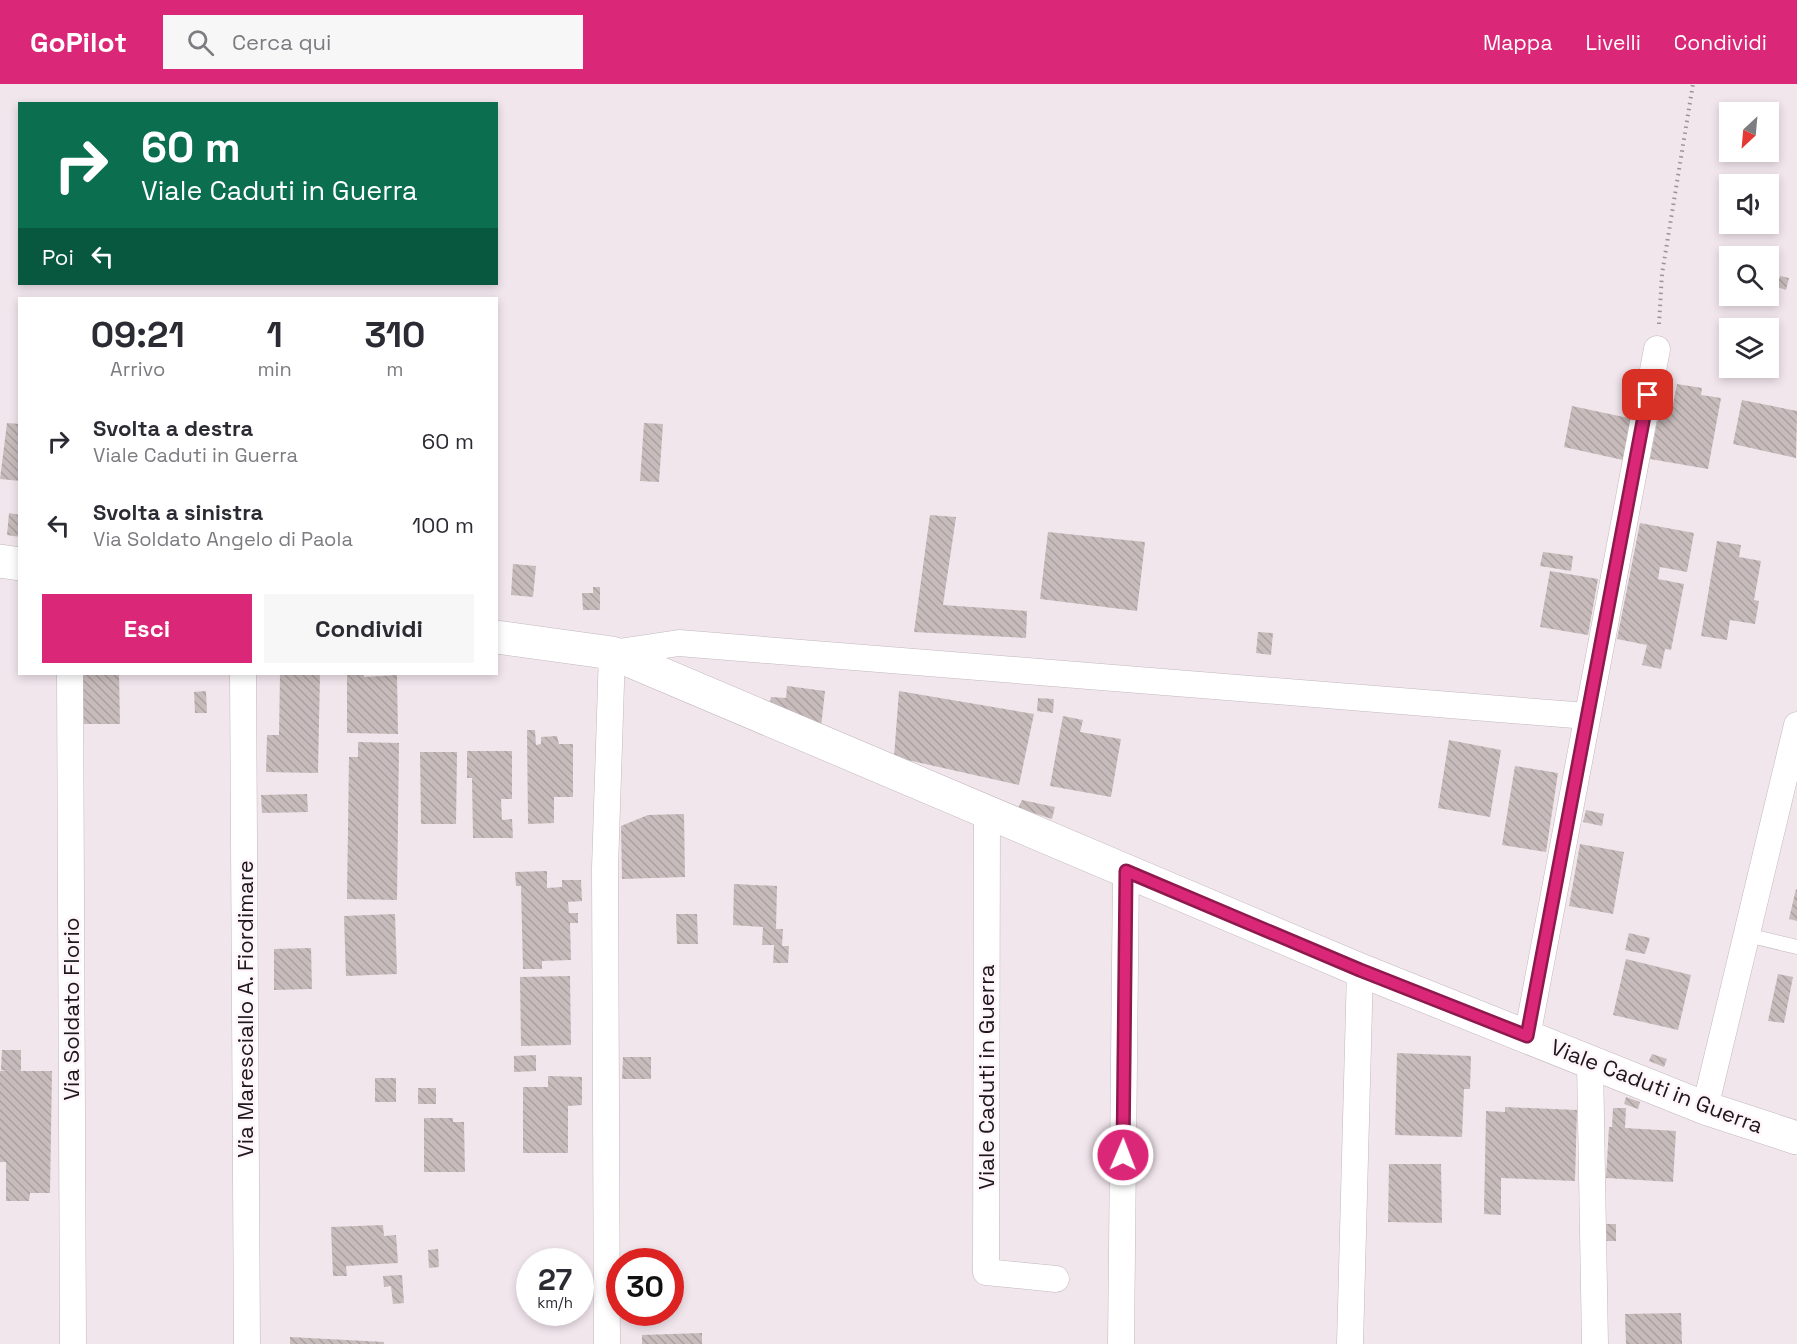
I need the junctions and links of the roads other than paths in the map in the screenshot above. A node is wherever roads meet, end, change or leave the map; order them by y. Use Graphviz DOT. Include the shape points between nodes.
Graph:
graph roads {
  1 [pos="1657,349"];
  2 [pos="0,561"];
  3 [pos="18,564"];
  4 [pos="498,637"];
  5 [pos="612,653"];
  6 [pos="70,675"];
  7 [pos="243,675"];
  8 [pos="1587,716"];
  9 [pos="1797,725"];
  10 [pos="987,812"];
  11 [pos="1126,871"];
  12 [pos="1747,935"];
  13 [pos="1797,947"];
  14 [pos="1360,970"];
  15 [pos="1527,1036"];
  16 [pos="1590,1062"];
  17 [pos="1705,1108"];
  18 [pos="1797,1138"];
  19 [pos="1056,1279"];
  20 [pos="73,1344"];
  21 [pos="247,1344"];
  22 [pos="607,1344"];
  23 [pos="1121,1344"];
  24 [pos="1350,1344"];
  25 [pos="1595,1344"];
  1 -- 8 [label="street"];
  2 -- 3 [label="street"];
  4 -- 5 [label="street, Viale Caduti in Guerra"];
  5 -- 8 [label="street" via="679,643"];
  5 -- 10 [label="street, Viale Caduti in Guerra"];
  5 -- 22 [label="street" via="604,868"];
  6 -- 20 [label="street, Via Soldato Florio"];
  7 -- 21 [label="street, Via Maresciallo A. Fiordimare"];
  8 -- 15 [label="street"];
  9 -- 12 [label="street"];
  10 -- 11 [label="street, Viale Caduti in Guerra"];
  10 -- 19 [label="street, Viale Caduti in Guerra" via="986,1272"];
  11 -- 14 [label="street, Viale Caduti in Guerra"];
  11 -- 23 [label="street"];
  12 -- 13 [label="lane"];
  12 -- 17 [label="street"];
  14 -- 15 [label="street, Viale Caduti in Guerra"];
  14 -- 24 [label="street"];
  15 -- 16 [label="street, Viale Caduti in Guerra"];
  16 -- 17 [label="street, Viale Caduti in Guerra"];
  16 -- 25 [label="street"];
  17 -- 18 [label="street, Viale Caduti in Guerra"];
}
